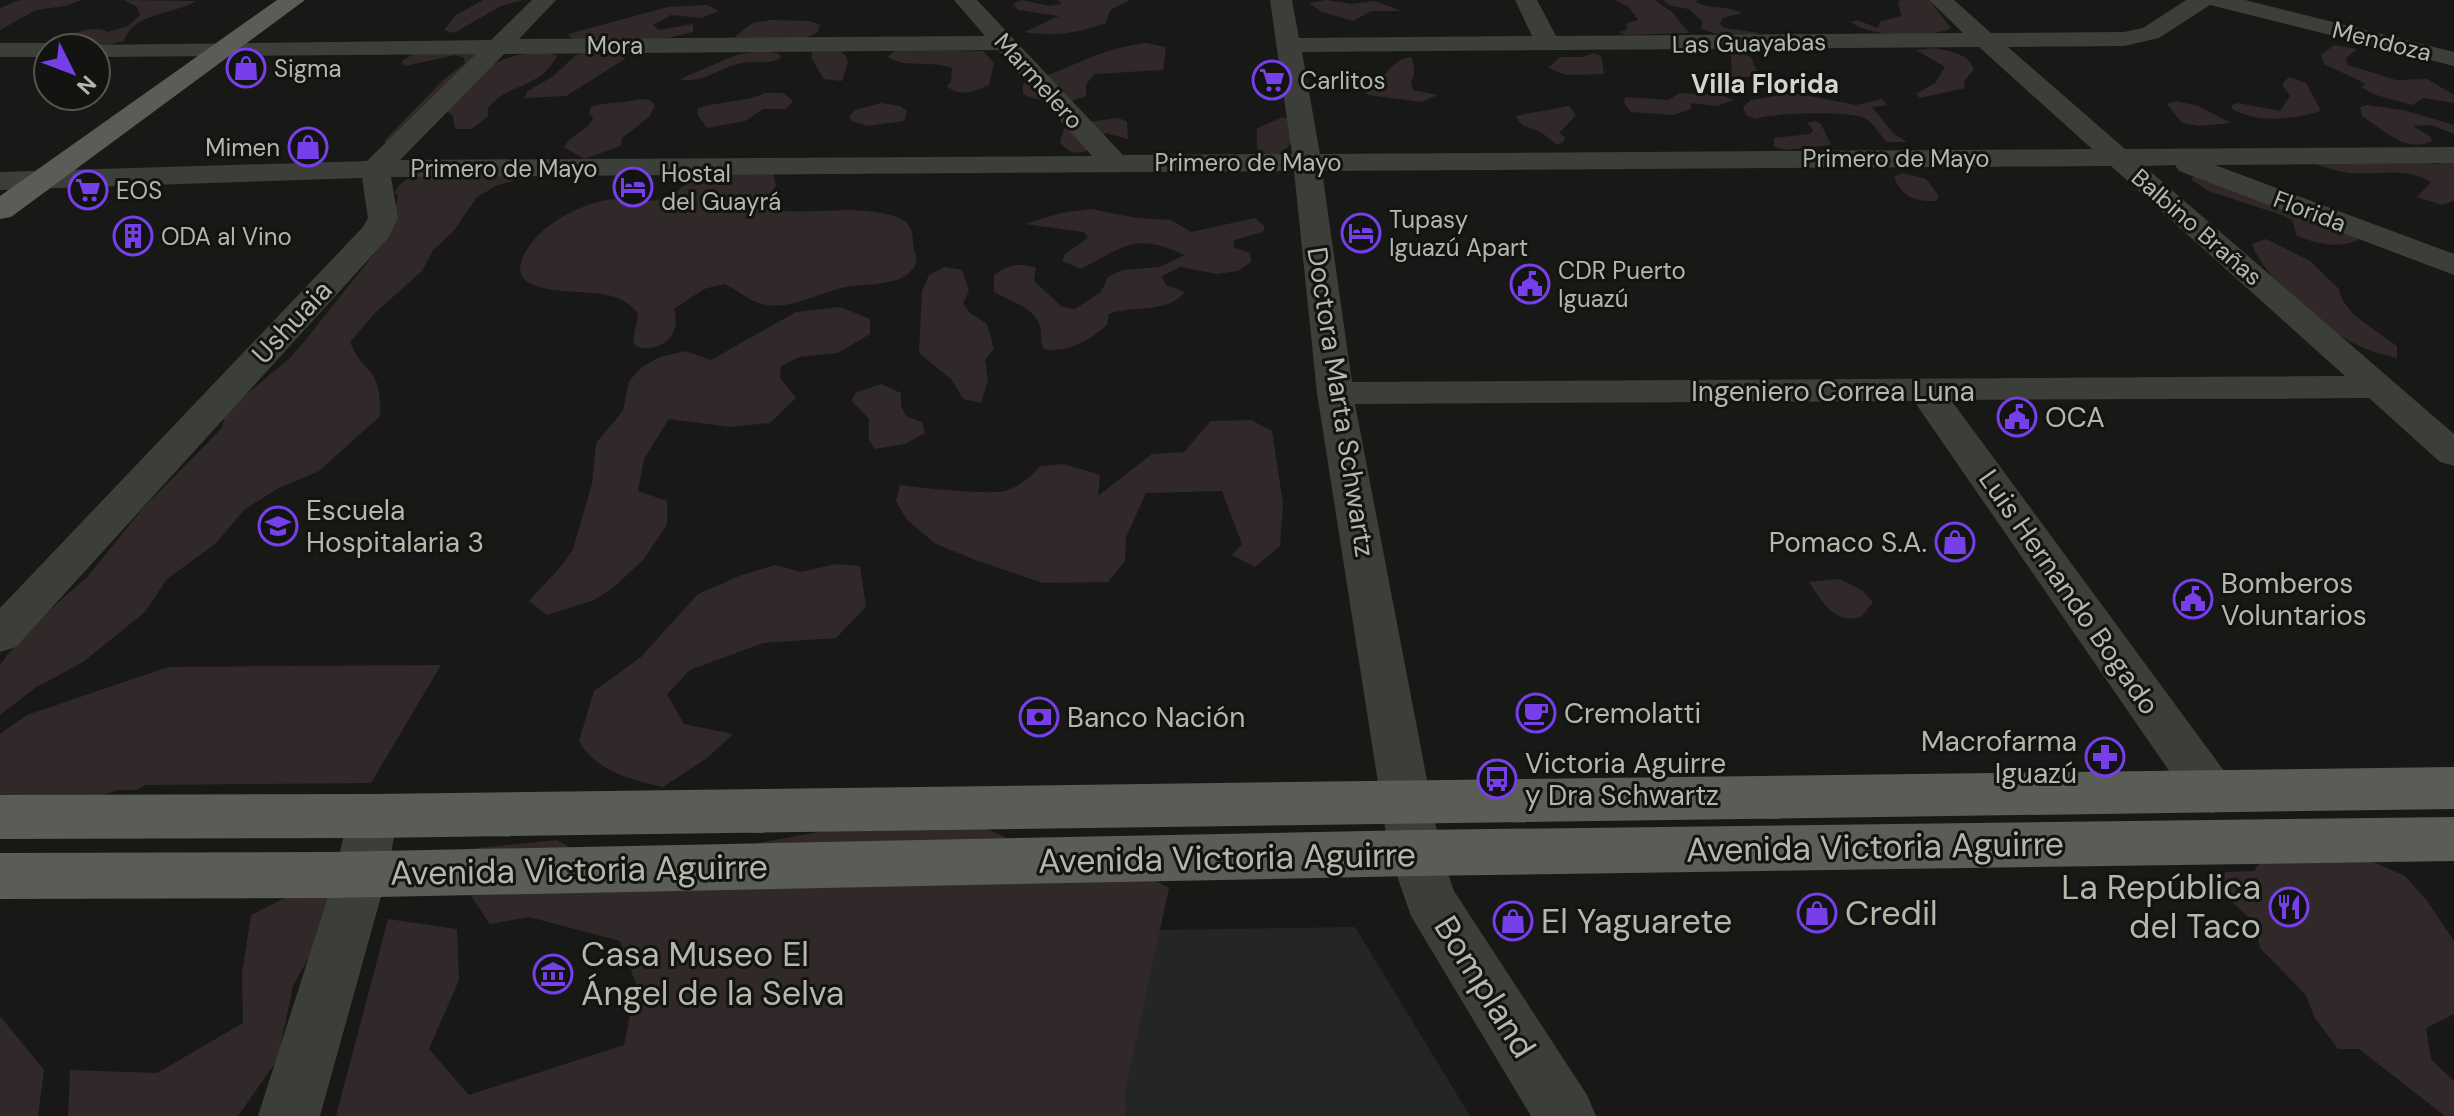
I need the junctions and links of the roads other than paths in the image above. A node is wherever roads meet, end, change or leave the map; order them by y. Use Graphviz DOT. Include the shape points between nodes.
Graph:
graph roads {
  1 [pos="293,0"];
  2 [pos="545,0"];
  3 [pos="965,0"];
  4 [pos="1281,0"];
  5 [pos="1526,0"];
  6 [pos="1940,0"];
  7 [pos="2202,0"];
  8 [pos="2218,0"];
  9 [pos="1984,40"];
  10 [pos="1004,43"];
  11 [pos="501,45"];
  12 [pos="1286,45"];
  13 [pos="1549,45"];
  14 [pos="226,49"];
  15 [pos="0,50"];
  16 [pos="32,50"];
  17 [pos="112,50"];
  18 [pos="2454,59"];
  19 [pos="2454,155"];
  20 [pos="2166,156"];
  21 [pos="2116,157"];
  22 [pos="1307,162"];
  23 [pos="1114,163"];
  24 [pos="375,169"];
  25 [pos="43,179"];
  26 [pos="0,181"];
  27 [pos="0,210"];
  28 [pos="2454,265"];
  29 [pos="2378,387"];
  30 [pos="1926,391"];
  31 [pos="1335,393"];
  32 [pos="2454,454"];
  33 [pos="0,636"];
  34 [pos="2454,788"];
  35 [pos="2212,793"];
  36 [pos="373,816"];
  37 [pos="0,817"];
  38 [pos="1411,828"];
  39 [pos="2454,839"];
  40 [pos="361,875"];
  41 [pos="0,876"];
  42 [pos="289,1116"];
  43 [pos="1565,1116"];
  1 -- 14 [label="main road"];
  2 -- 11 [label="street"];
  3 -- 10 [label="street, Marmelero"];
  4 -- 12 [label="street, Doctora Marta Schwartz"];
  5 -- 13 [label="street"];
  6 -- 9 [label="street, Balbino Brañas"];
  7 -- 9 [label="street, Las Guayabas" via="2151,33 2124,39"];
  8 -- 18 [label="street, Mendoza"];
  9 -- 13 [label="street, Las Guayabas"];
  9 -- 21 [label="street, Balbino Brañas"];
  10 -- 11 [label="street, Mora"];
  10 -- 23 [label="street, Marmelero"];
  11 -- 14 [label="street, Mora"];
  11 -- 24 [label="street"];
  12 -- 13 [label="street, Las Guayabas"];
  12 -- 22 [label="street, Doctora Marta Schwartz"];
  14 -- 17 [label="street, Mora"];
  14 -- 25 [label="main road"];
  15 -- 16 [label="street"];
  19 -- 20 [label="street, Primero de Mayo"];
  20 -- 21 [label="street, Primero de Mayo"];
  20 -- 28 [label="street, Florida"];
  21 -- 22 [label="street, Primero de Mayo"];
  21 -- 29 [label="street, Balbino Brañas"];
  22 -- 23 [label="street, Primero de Mayo"];
  22 -- 31 [label="street, Doctora Marta Schwartz"];
  23 -- 24 [label="street, Primero de Mayo"];
  24 -- 25 [label="street, Primero de Mayo"];
  24 -- 33 [label="street, Ushuaia" via="383,218 377,231"];
  25 -- 26 [label="street, Primero de Mayo"];
  25 -- 27 [label="main road"];
  29 -- 30 [label="street, Ingeniero Correa Luna"];
  29 -- 32 [label="street, Balbino Brañas"];
  30 -- 31 [label="street, Ingeniero Correa Luna"];
  30 -- 35 [label="street, Luis Hernando Bogado"];
  31 -- 38 [label="street, Doctora Marta Schwartz"];
  34 -- 35 [label="main road, Avenida Victoria Aguirre"];
  35 -- 38 [label="main road, Avenida Victoria Aguirre"];
  36 -- 37 [label="main road, Avenida Victoria Aguirre"];
  36 -- 38 [label="main road, Avenida Victoria Aguirre"];
  36 -- 40 [label="street"];
  38 -- 39 [label="main road, Avenida Victoria Aguirre"];
  38 -- 40 [label="main road, Avenida Victoria Aguirre"];
  38 -- 43 [label="street, Bompland" via="1430,900"];
  40 -- 41 [label="main road, Avenida Victoria Aguirre"];
  40 -- 42 [label="street"];
}
